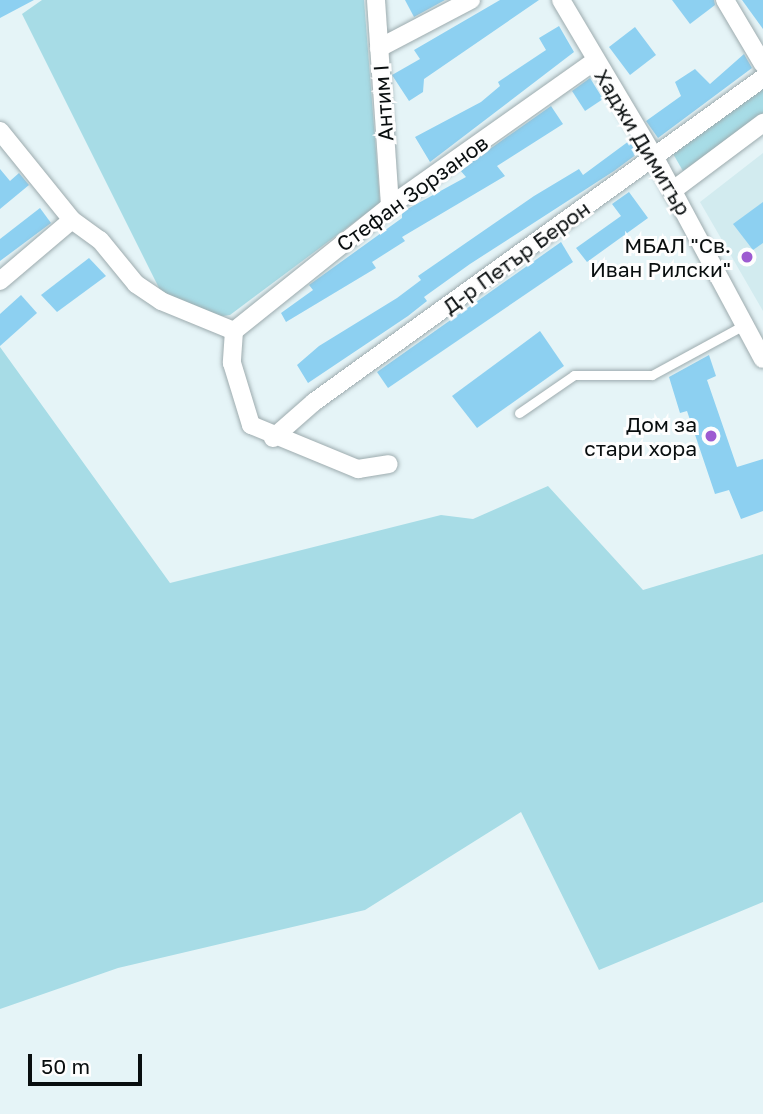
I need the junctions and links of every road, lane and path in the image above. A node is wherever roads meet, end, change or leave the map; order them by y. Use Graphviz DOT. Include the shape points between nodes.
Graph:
graph roads {
  1 [pos="376,0"];
  2 [pos="471,0"];
  3 [pos="561,0"];
  4 [pos="725,0"];
  5 [pos="379,48"];
  6 [pos="595,61"];
  7 [pos="763,64"];
  8 [pos="763,78"];
  9 [pos="763,123"];
  10 [pos="0,131"];
  11 [pos="655,158"];
  12 [pos="672,191"];
  13 [pos="390,206"];
  14 [pos="72,220"];
  15 [pos="0,281"];
  16 [pos="748,323"];
  17 [pos="234,331"];
  18 [pos="763,359"];
  19 [pos="519,413"];
  20 [pos="272,438"];
  21 [pos="389,464"];
  1 -- 5 [label="street, Антим I"];
  2 -- 5 [label="street"];
  3 -- 6 [label="street, Хаджи Димитър"];
  4 -- 7 [label="street"];
  5 -- 13 [label="street, Антим I"];
  6 -- 11 [label="street, Хаджи Димитър"];
  6 -- 13 [label="street, Стефан Зорзанов"];
  8 -- 11 [label="street, Д-р Петър Берон"];
  9 -- 12 [label="street"];
  10 -- 14 [label="street"];
  11 -- 12 [label="street, Хаджи Димитър"];
  11 -- 20 [label="street, Д-р Петър Берон" via="314,402"];
  12 -- 16 [label="street, Хаджи Димитър"];
  13 -- 17 [label="street, Стефан Зорзанов"];
  14 -- 15 [label="street"];
  14 -- 17 [label="street" via="161,301"];
  16 -- 18 [label="street, Хаджи Димитър"];
  16 -- 19 [label="lane" via="652,375 574,375"];
  17 -- 20 [label="street" via="232,363 251,425"];
  20 -- 21 [label="street" via="358,469"];
}
